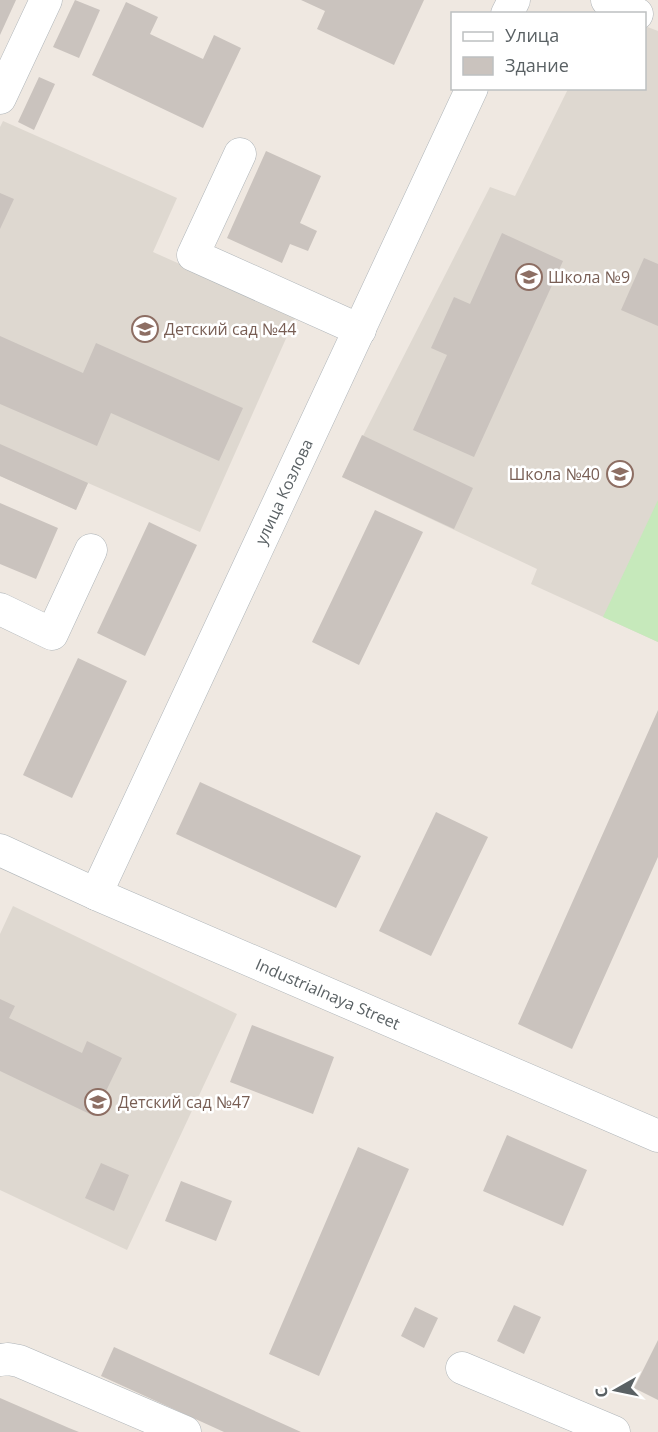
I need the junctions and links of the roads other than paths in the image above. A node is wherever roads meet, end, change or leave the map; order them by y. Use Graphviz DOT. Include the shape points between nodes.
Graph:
graph roads {
  1 [pos="46,0"];
  2 [pos="607,0"];
  3 [pos="633,12"];
  4 [pos="471,90"];
  5 [pos="0,98"];
  6 [pos="240,154"];
  7 [pos="360,330"];
  8 [pos="90,550"];
  9 [pos="0,609"];
  10 [pos="2,856"];
  11 [pos="96,894"];
  12 [pos="658,1136"];
  13 [pos="0,1360"];
  14 [pos="462,1368"];
  15 [pos="562,1422"];
  16 [pos="185,1432"];
  17 [pos="614,1432"];
  1 -- 5 [label="street"];
  2 -- 3 [label="street"];
  4 -- 7 [label="street, улица Козлова"];
  6 -- 7 [label="street" via="193,255"];
  7 -- 11 [label="street, улица Козлова"];
  8 -- 9 [label="street" via="52,634"];
  10 -- 11 [label="street, Industrialnaya Street"];
  11 -- 12 [label="street, Industrialnaya Street"];
  13 -- 16 [label="street" via="19,1361"];
  14 -- 15 [label="street"];
  15 -- 17 [label="street"];
}
